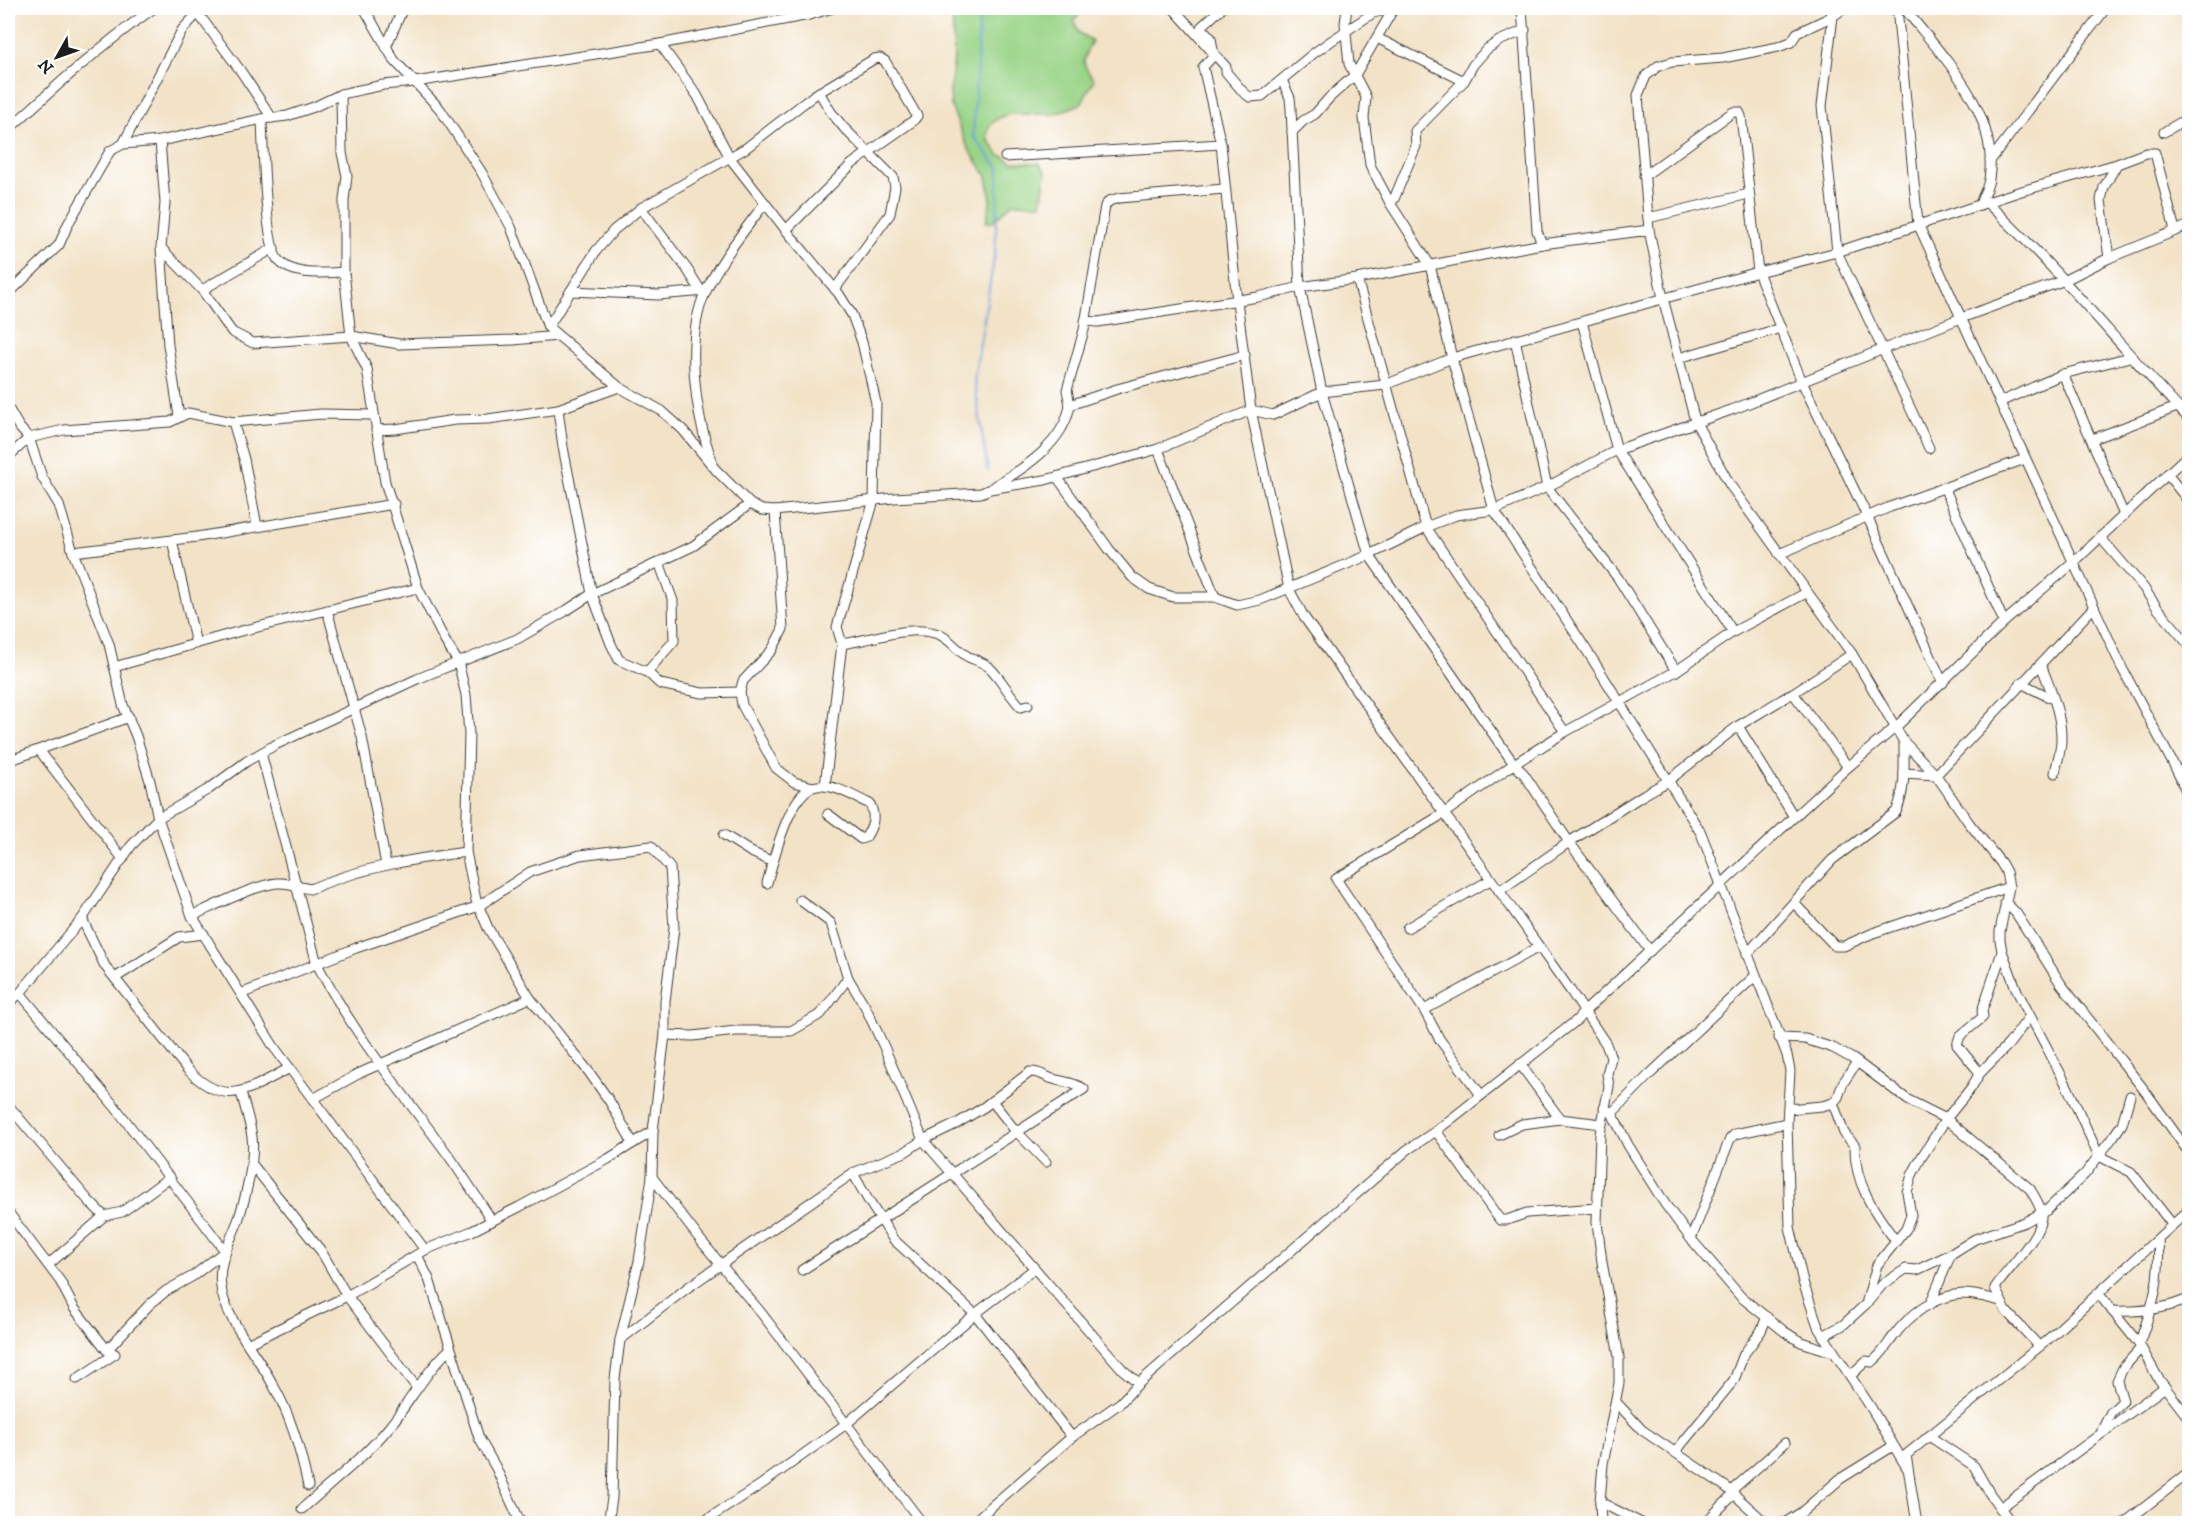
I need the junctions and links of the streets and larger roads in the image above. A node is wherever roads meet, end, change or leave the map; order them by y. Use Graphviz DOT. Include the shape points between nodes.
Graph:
graph roads {
  1 [pos="154,8"];
  2 [pos="364,8"];
  3 [pos="403,8"];
  4 [pos="833,8"];
  5 [pos="1173,8"];
  6 [pos="1222,8"];
  7 [pos="1347,8"];
  8 [pos="1394,8"];
  9 [pos="1522,8"];
  10 [pos="1845,8"];
  11 [pos="1898,8"];
  12 [pos="1904,8"];
  13 [pos="2106,8"];
  14 [pos="195,11"];
  15 [pos="1832,12"];
  16 [pos="1525,30"];
  17 [pos="1346,31"];
  18 [pos="1377,38"];
  19 [pos="660,44"];
  20 [pos="386,47"];
  21 [pos="1214,55"];
  22 [pos="1355,75"];
  23 [pos="1282,80"];
  24 [pos="1464,81"];
  25 [pos="416,82"];
  26 [pos="819,92"];
  27 [pos="341,94"];
  28 [pos="2190,117"];
  29 [pos="267,119"];
  30 [pos="8,130"];
  31 [pos="1292,132"];
  32 [pos="2164,132"];
  33 [pos="160,141"];
  34 [pos="123,144"];
  35 [pos="1221,144"];
  36 [pos="870,154"];
  37 [pos="1005,157"];
  38 [pos="730,158"];
  39 [pos="1990,161"];
  40 [pos="2117,164"];
  41 [pos="1644,176"];
  42 [pos="1224,189"];
  43 [pos="1749,194"];
  44 [pos="1390,202"];
  45 [pos="765,203"];
  46 [pos="1984,204"];
  47 [pos="641,208"];
  48 [pos="1648,218"];
  49 [pos="1918,224"];
  50 [pos="2190,225"];
  51 [pos="786,230"];
  52 [pos="1649,230"];
  53 [pos="2175,230"];
  54 [pos="1542,244"];
  55 [pos="161,248"];
  56 [pos="274,248"];
  57 [pos="1837,252"];
  58 [pos="2109,258"];
  59 [pos="1430,265"];
  60 [pos="344,272"];
  61 [pos="1758,272"];
  62 [pos="1357,279"];
  63 [pos="2065,280"];
  64 [pos="1300,287"];
  65 [pos="835,289"];
  66 [pos="202,290"];
  67 [pos="571,291"];
  68 [pos="704,291"];
  69 [pos="8,294"];
  70 [pos="1662,298"];
  71 [pos="1237,301"];
  72 [pos="1961,318"];
  73 [pos="1085,321"];
  74 [pos="1582,322"];
  75 [pos="548,327"];
  76 [pos="1780,328"];
  77 [pos="351,336"];
  78 [pos="558,336"];
  79 [pos="1515,339"];
  80 [pos="1883,349"];
  81 [pos="1245,355"];
  82 [pos="2130,357"];
  83 [pos="1452,358"];
  84 [pos="1678,358"];
  85 [pos="2063,374"];
  86 [pos="1802,382"];
  87 [pos="1385,385"];
  88 [pos="619,387"];
  89 [pos="1322,392"];
  90 [pos="2000,402"];
  91 [pos="1070,405"];
  92 [pos="2177,407"];
  93 [pos="8,408"];
  94 [pos="558,410"];
  95 [pos="1251,410"];
  96 [pos="373,415"];
  97 [pos="179,416"];
  98 [pos="2190,420"];
  99 [pos="1695,421"];
  100 [pos="233,422"];
  101 [pos="376,430"];
  102 [pos="29,438"];
  103 [pos="2093,440"];
  104 [pos="1929,448"];
  105 [pos="1158,449"];
  106 [pos="1617,450"];
  107 [pos="2190,453"];
  108 [pos="8,458"];
  109 [pos="2025,459"];
  110 [pos="716,470"];
  111 [pos="2167,474"];
  112 [pos="1057,477"];
  113 [pos="1547,487"];
  114 [pos="1944,488"];
  115 [pos="990,489"];
  116 [pos="874,500"];
  117 [pos="2190,503"];
  118 [pos="394,504"];
  119 [pos="750,504"];
  120 [pos="1494,510"];
  121 [pos="775,511"];
  122 [pos="2124,515"];
  123 [pos="1867,516"];
  124 [pos="257,526"];
  125 [pos="1426,526"];
  126 [pos="2100,537"];
  127 [pos="172,540"];
  128 [pos="73,552"];
  129 [pos="1779,554"];
  130 [pos="1369,555"];
  131 [pos="659,562"];
  132 [pos="2073,563"];
  133 [pos="418,588"];
  134 [pos="1289,589"];
  135 [pos="1806,593"];
  136 [pos="592,594"];
  137 [pos="1215,597"];
  138 [pos="2094,607"];
  139 [pos="327,610"];
  140 [pos="2004,622"];
  141 [pos="1733,632"];
  142 [pos="196,644"];
  143 [pos="842,644"];
  144 [pos="2190,646"];
  145 [pos="1852,654"];
  146 [pos="458,662"];
  147 [pos="2041,665"];
  148 [pos="114,667"];
  149 [pos="1676,671"];
  150 [pos="647,672"];
  151 [pos="1943,683"];
  152 [pos="2021,683"];
  153 [pos="740,692"];
  154 [pos="1793,693"];
  155 [pos="2053,699"];
  156 [pos="1620,702"];
  157 [pos="1028,705"];
  158 [pos="354,708"];
  159 [pos="129,717"];
  160 [pos="1738,726"];
  161 [pos="1896,727"];
  162 [pos="1565,732"];
  163 [pos="1904,742"];
  164 [pos="39,750"];
  165 [pos="261,753"];
  166 [pos="8,761"];
  167 [pos="1514,764"];
  168 [pos="2190,764"];
  169 [pos="1848,767"];
  170 [pos="1904,773"];
  171 [pos="2055,773"];
  172 [pos="2178,773"];
  173 [pos="1936,775"];
  174 [pos="1668,781"];
  175 [pos="825,786"];
  176 [pos="813,787"];
  177 [pos="2190,800"];
  178 [pos="828,814"];
  179 [pos="1443,814"];
  180 [pos="158,818"];
  181 [pos="1794,818"];
  182 [pos="724,835"];
  183 [pos="1569,842"];
  184 [pos="466,852"];
  185 [pos="123,859"];
  186 [pos="773,862"];
  187 [pos="386,865"];
  188 [pos="1490,880"];
  189 [pos="767,883"];
  190 [pos="296,884"];
  191 [pos="1721,885"];
  192 [pos="2008,887"];
  193 [pos="1499,891"];
  194 [pos="800,900"];
  195 [pos="2006,902"];
  196 [pos="1794,903"];
  197 [pos="479,906"];
  198 [pos="192,916"];
  199 [pos="82,919"];
  200 [pos="1407,928"];
  201 [pos="204,934"];
  202 [pos="1539,947"];
  203 [pos="1650,951"];
  204 [pos="2002,951"];
  205 [pos="1747,954"];
  206 [pos="317,964"];
  207 [pos="1755,976"];
  208 [pos="115,978"];
  209 [pos="848,978"];
  210 [pos="20,993"];
  211 [pos="243,993"];
  212 [pos="530,998"];
  213 [pos="8,1004"];
  214 [pos="1424,1010"];
  215 [pos="1584,1012"];
  216 [pos="2029,1017"];
  217 [pos="665,1035"];
  218 [pos="1779,1038"];
  219 [pos="1857,1062"];
  220 [pos="380,1064"];
  221 [pos="1520,1064"];
  222 [pos="290,1068"];
  223 [pos="1980,1073"];
  224 [pos="242,1093"];
  225 [pos="1481,1095"];
  226 [pos="2130,1096"];
  227 [pos="314,1099"];
  228 [pos="992,1101"];
  229 [pos="1833,1103"];
  230 [pos="8,1105"];
  231 [pos="1788,1109"];
  232 [pos="1608,1111"];
  233 [pos="1560,1119"];
  234 [pos="1946,1119"];
  235 [pos="1787,1123"];
  236 [pos="1602,1124"];
  237 [pos="653,1131"];
  238 [pos="1436,1131"];
  239 [pos="1017,1132"];
  240 [pos="1499,1135"];
  241 [pos="923,1140"];
  242 [pos="633,1143"];
  243 [pos="2190,1154"];
  244 [pos="2099,1156"];
  245 [pos="1046,1162"];
  246 [pos="251,1163"];
  247 [pos="853,1173"];
  248 [pos="951,1174"];
  249 [pos="170,1177"];
  250 [pos="652,1177"];
  251 [pos="1597,1208"];
  252 [pos="2190,1209"];
  253 [pos="8,1212"];
  254 [pos="2041,1213"];
  255 [pos="104,1216"];
  256 [pos="881,1220"];
  257 [pos="492,1221"];
  258 [pos="2172,1224"];
  259 [pos="1691,1239"];
  260 [pos="2158,1239"];
  261 [pos="1896,1240"];
  262 [pos="225,1251"];
  263 [pos="421,1253"];
  264 [pos="1951,1254"];
  265 [pos="721,1264"];
  266 [pos="48,1265"];
  267 [pos="1034,1269"];
  268 [pos="802,1270"];
  269 [pos="2098,1293"];
  270 [pos="346,1296"];
  271 [pos="2190,1298"];
  272 [pos="1931,1302"];
  273 [pos="2000,1302"];
  274 [pos="1866,1304"];
  275 [pos="2152,1309"];
  276 [pos="2112,1311"];
  277 [pos="975,1314"];
  278 [pos="1767,1317"];
  279 [pos="1823,1336"];
  280 [pos="620,1340"];
  281 [pos="249,1343"];
  282 [pos="2039,1346"];
  283 [pos="2140,1347"];
  284 [pos="450,1349"];
  285 [pos="107,1350"];
  286 [pos="1833,1352"];
  287 [pos="1850,1376"];
  288 [pos="77,1379"];
  289 [pos="1139,1383"];
  290 [pos="2165,1387"];
  291 [pos="417,1388"];
  292 [pos="1616,1401"];
  293 [pos="2190,1420"];
  294 [pos="846,1424"];
  295 [pos="2101,1432"];
  296 [pos="1929,1436"];
  297 [pos="1072,1437"];
  298 [pos="1785,1443"];
  299 [pos="1921,1445"];
  300 [pos="1894,1448"];
  301 [pos="1676,1451"];
  302 [pos="1907,1468"];
  303 [pos="2190,1472"];
  304 [pos="308,1486"];
  305 [pos="1732,1492"];
  306 [pos="1600,1502"];
  307 [pos="2000,1508"];
  308 [pos="302,1509"];
  309 [pos="521,1524"];
  310 [pos="608,1524"];
  311 [pos="700,1524"];
  312 [pos="923,1524"];
  313 [pos="971,1524"];
  314 [pos="1601,1524"];
  315 [pos="1643,1524"];
  316 [pos="1704,1524"];
  317 [pos="1767,1524"];
  318 [pos="1783,1524"];
  319 [pos="1917,1524"];
  320 [pos="2012,1524"];
  321 [pos="2122,1524"];
  1 -- 30 [label="street" via="116,34"];
  2 -- 20 [label="street"];
  3 -- 20 [label="street"];
  4 -- 19 [label="street"];
  5 -- 21 [label="street"];
  6 -- 21 [label="street" via="1201,27 1211,38"];
  7 -- 17 [label="street"];
  8 -- 17 [label="street" via="1373,13"];
  8 -- 18 [label="street"];
  9 -- 16 [label="street"];
  10 -- 15 [label="street"];
  11 -- 49 [label="street"];
  12 -- 39 [label="street" via="1958,74 1971,97 1988,138"];
  13 -- 39 [label="street"];
  14 -- 29 [label="street" via="240,70"];
  14 -- 34 [label="street"];
  15 -- 41 [label="street" via="1778,47 1723,58 1672,62 1651,70 1638,95"];
  15 -- 57 [label="street" via="1822,106"];
  16 -- 24 [label="street" via="1487,49"];
  16 -- 54 [label="street" via="1537,231"];
  17 -- 22 [label="street" via="1349,64"];
  17 -- 23 [label="street"];
  18 -- 22 [label="street"];
  18 -- 24 [label="street"];
  19 -- 25 [label="street"];
  19 -- 38 [label="street" via="698,95"];
  20 -- 25 [label="street"];
  21 -- 23 [label="street" via="1250,97 1262,96"];
  21 -- 35 [label="street" via="1203,67"];
  22 -- 31 [label="street"];
  22 -- 44 [label="street" via="1366,97 1364,118 1370,165"];
  23 -- 31 [label="street" via="1290,99"];
  24 -- 44 [label="street" via="1415,131 1416,146"];
  25 -- 27 [label="street"];
  25 -- 75 [label="street" via="482,173 511,227"];
  26 -- 36 [label="street" via="844,128"];
  26 -- 36 [label="street" via="874,59 885,61 917,116"];
  26 -- 38 [label="street"];
  27 -- 29 [label="street" via="314,107"];
  27 -- 60 [label="street" via="342,153 347,176"];
  28 -- 32 [label="street"];
  29 -- 33 [label="street"];
  29 -- 56 [label="street" via="270,239"];
  31 -- 64 [label="street"];
  33 -- 34 [label="street"];
  33 -- 55 [label="street" via="165,203"];
  34 -- 69 [label="street" via="110,151 58,245"];
  35 -- 37 [label="street"];
  35 -- 42 [label="street"];
  36 -- 51 [label="street" via="852,164"];
  36 -- 65 [label="street" via="893,177 891,214"];
  38 -- 45 [label="street"];
  38 -- 47 [label="street"];
  39 -- 46 [label="street"];
  40 -- 46 [label="street"];
  40 -- 53 [label="street" via="2155,153"];
  40 -- 58 [label="street" via="2101,200"];
  41 -- 43 [label="street" via="1733,112 1739,112"];
  41 -- 48 [label="street"];
  42 -- 71 [label="street"];
  42 -- 73 [label="street" via="1109,201"];
  43 -- 48 [label="street"];
  43 -- 61 [label="street"];
  44 -- 59 [label="street"];
  45 -- 51 [label="street"];
  45 -- 68 [label="street"];
  46 -- 49 [label="street"];
  46 -- 63 [label="street" via="2024,236"];
  47 -- 67 [label="street" via="596,251"];
  47 -- 68 [label="street"];
  48 -- 52 [label="street"];
  49 -- 57 [label="street"];
  49 -- 72 [label="street"];
  50 -- 53 [label="street"];
  51 -- 65 [label="street"];
  52 -- 54 [label="street"];
  52 -- 70 [label="street"];
  53 -- 58 [label="street"];
  54 -- 59 [label="street"];
  55 -- 66 [label="street"];
  55 -- 97 [label="street" via="168,345"];
  56 -- 60 [label="street" via="278,259 291,268 310,273"];
  56 -- 66 [label="street"];
  57 -- 61 [label="street"];
  57 -- 80 [label="street"];
  58 -- 63 [label="street"];
  59 -- 62 [label="street"];
  59 -- 83 [label="street"];
  60 -- 77 [label="street"];
  61 -- 70 [label="street"];
  61 -- 76 [label="street"];
  62 -- 64 [label="street"];
  62 -- 87 [label="street"];
  63 -- 72 [label="street"];
  63 -- 82 [label="street"];
  64 -- 71 [label="street"];
  64 -- 89 [label="street"];
  65 -- 116 [label="street" via="852,315 862,342 876,403"];
  66 -- 77 [label="street" via="232,332 253,343"];
  67 -- 68 [label="street" via="658,295"];
  67 -- 75 [label="street"];
  68 -- 110 [label="street" via="695,322 695,369 699,411"];
  70 -- 74 [label="street"];
  70 -- 84 [label="street"];
  71 -- 73 [label="street"];
  71 -- 81 [label="street"];
  72 -- 80 [label="street"];
  72 -- 90 [label="street"];
  73 -- 91 [label="street" via="1067,390"];
  74 -- 79 [label="street"];
  74 -- 106 [label="street"];
  75 -- 78 [label="street"];
  76 -- 84 [label="street"];
  76 -- 86 [label="street"];
  77 -- 78 [label="street" via="399,344"];
  77 -- 96 [label="street" via="367,369"];
  78 -- 88 [label="street"];
  79 -- 83 [label="street"];
  79 -- 113 [label="street"];
  80 -- 86 [label="street"];
  80 -- 104 [label="street"];
  81 -- 91 [label="street"];
  81 -- 95 [label="street"];
  82 -- 85 [label="street"];
  82 -- 92 [label="street"];
  83 -- 87 [label="street"];
  83 -- 120 [label="street"];
  84 -- 99 [label="street"];
  85 -- 90 [label="street"];
  85 -- 103 [label="street"];
  86 -- 99 [label="street"];
  86 -- 123 [label="street"];
  87 -- 89 [label="street"];
  87 -- 125 [label="street"];
  88 -- 94 [label="street"];
  88 -- 110 [label="street" via="662,411 683,429"];
  89 -- 95 [label="street" via="1273,416"];
  89 -- 130 [label="street"];
  90 -- 109 [label="street"];
  91 -- 115 [label="street" via="1062,428 1041,454"];
  92 -- 98 [label="street"];
  92 -- 103 [label="street"];
  93 -- 102 [label="street"];
  94 -- 101 [label="street"];
  94 -- 136 [label="street"];
  95 -- 105 [label="street"];
  95 -- 134 [label="street"];
  96 -- 100 [label="street" via="321,414"];
  96 -- 101 [label="street"];
  97 -- 100 [label="street" via="188,413"];
  97 -- 102 [label="street" via="170,422 64,430"];
  99 -- 106 [label="street"];
  99 -- 129 [label="street" via="1730,485"];
  100 -- 124 [label="street"];
  101 -- 118 [label="street" via="385,482"];
  102 -- 108 [label="street"];
  102 -- 128 [label="street" via="42,477 59,505"];
  103 -- 122 [label="street"];
  105 -- 112 [label="street"];
  105 -- 137 [label="street"];
  106 -- 113 [label="street"];
  106 -- 141 [label="street"];
  107 -- 111 [label="street"];
  109 -- 114 [label="street"];
  109 -- 132 [label="street"];
  110 -- 119 [label="street"];
  111 -- 117 [label="street"];
  111 -- 122 [label="street"];
  112 -- 115 [label="street"];
  112 -- 137 [label="street" via="1132,577 1149,589 1173,597"];
  113 -- 120 [label="street"];
  113 -- 149 [label="street" via="1618,578"];
  114 -- 123 [label="street"];
  114 -- 140 [label="street"];
  115 -- 116 [label="street" via="981,493"];
  116 -- 121 [label="street"];
  116 -- 143 [label="street" via="837,627"];
  118 -- 124 [label="street"];
  118 -- 133 [label="street"];
  119 -- 121 [label="street"];
  119 -- 131 [label="street" via="693,546"];
  120 -- 125 [label="street" via="1456,515"];
  120 -- 156 [label="street"];
  121 -- 153 [label="street" via="783,629 772,650 743,681"];
  122 -- 126 [label="street"];
  123 -- 129 [label="street"];
  123 -- 151 [label="street"];
  124 -- 127 [label="street"];
  125 -- 130 [label="street"];
  125 -- 162 [label="street"];
  126 -- 132 [label="street"];
  126 -- 144 [label="street"];
  127 -- 128 [label="street"];
  127 -- 142 [label="street"];
  128 -- 148 [label="street" via="109,644"];
  129 -- 135 [label="street"];
  130 -- 134 [label="street"];
  130 -- 167 [label="street"];
  131 -- 136 [label="street"];
  131 -- 150 [label="street" via="673,601 674,641"];
  132 -- 138 [label="street"];
  132 -- 140 [label="street"];
  133 -- 139 [label="street"];
  133 -- 146 [label="street"];
  134 -- 137 [label="street" via="1236,605"];
  134 -- 179 [label="street" via="1304,617"];
  135 -- 141 [label="street"];
  135 -- 145 [label="street"];
  136 -- 146 [label="street" via="517,639"];
  136 -- 150 [label="street" via="619,660"];
  138 -- 147 [label="street"];
  138 -- 172 [label="street"];
  139 -- 142 [label="street"];
  139 -- 158 [label="street"];
  140 -- 151 [label="street"];
  141 -- 149 [label="street"];
  142 -- 148 [label="street"];
  143 -- 157 [label="street" via="900,631 938,634 967,657 989,667 1021,707"];
  143 -- 175 [label="street"];
  145 -- 154 [label="street"];
  145 -- 161 [label="street"];
  146 -- 158 [label="street"];
  146 -- 184 [label="street" via="469,734"];
  147 -- 152 [label="street"];
  147 -- 155 [label="street"];
  148 -- 159 [label="street"];
  149 -- 156 [label="street"];
  150 -- 153 [label="street" via="660,684 702,693"];
  151 -- 161 [label="street"];
  152 -- 155 [label="street"];
  152 -- 173 [label="street"];
  153 -- 176 [label="street" via="742,705 776,768 794,782"];
  154 -- 160 [label="street"];
  154 -- 169 [label="street"];
  155 -- 171 [label="street" via="2061,732"];
  156 -- 162 [label="street"];
  156 -- 174 [label="street"];
  158 -- 165 [label="street"];
  158 -- 187 [label="street"];
  159 -- 164 [label="street"];
  159 -- 180 [label="street"];
  160 -- 174 [label="street"];
  160 -- 181 [label="street"];
  161 -- 163 [label="street"];
  161 -- 169 [label="street"];
  162 -- 167 [label="street"];
  163 -- 170 [label="street"];
  163 -- 173 [label="street"];
  164 -- 166 [label="street"];
  164 -- 185 [label="street"];
  165 -- 180 [label="street"];
  165 -- 190 [label="street"];
  167 -- 179 [label="street"];
  167 -- 183 [label="street"];
  168 -- 172 [label="street"];
  169 -- 181 [label="street"];
  170 -- 173 [label="street"];
  170 -- 196 [label="street" via="1896,812 1832,860"];
  172 -- 177 [label="street"];
  173 -- 192 [label="street" via="2001,863"];
  174 -- 183 [label="street"];
  174 -- 191 [label="street" via="1701,833"];
  175 -- 176 [label="street"];
  175 -- 178 [label="street" via="870,804 873,826 861,839"];
  176 -- 186 [label="street" via="791,811"];
  179 -- 188 [label="street"];
  179 -- 214 [label="street" via="1336,879"];
  180 -- 185 [label="street"];
  180 -- 198 [label="street"];
  181 -- 191 [label="street"];
  182 -- 186 [label="street"];
  183 -- 193 [label="street"];
  183 -- 203 [label="street"];
  184 -- 187 [label="street"];
  184 -- 197 [label="street"];
  185 -- 199 [label="street"];
  186 -- 189 [label="street"];
  187 -- 190 [label="street" via="310,889"];
  188 -- 193 [label="street"];
  188 -- 200 [label="street"];
  190 -- 198 [label="street" via="276,883"];
  190 -- 206 [label="street"];
  191 -- 203 [label="street"];
  191 -- 205 [label="street"];
  192 -- 195 [label="street"];
  192 -- 196 [label="street" via="1844,946 1835,946"];
  193 -- 202 [label="street"];
  194 -- 209 [label="street" via="831,924"];
  195 -- 204 [label="street" via="2000,931"];
  195 -- 243 [label="street" via="2061,984"];
  196 -- 205 [label="street"];
  197 -- 206 [label="street"];
  197 -- 212 [label="street"];
  197 -- 217 [label="street" via="530,872 580,855 651,846 670,868 672,893 674,928"];
  198 -- 201 [label="street"];
  199 -- 208 [label="street"];
  199 -- 210 [label="street"];
  201 -- 208 [label="street" via="179,938"];
  201 -- 211 [label="street"];
  202 -- 214 [label="street"];
  202 -- 215 [label="street"];
  203 -- 215 [label="street"];
  204 -- 216 [label="street"];
  204 -- 223 [label="street" via="1983,1017 1960,1036 1957,1045"];
  205 -- 207 [label="street"];
  206 -- 211 [label="street"];
  206 -- 220 [label="street"];
  207 -- 218 [label="street"];
  207 -- 232 [label="street"];
  208 -- 224 [label="street" via="200,1083 230,1094"];
  209 -- 217 [label="street" via="821,1014 791,1031"];
  209 -- 241 [label="street" via="885,1049"];
  210 -- 213 [label="street"];
  210 -- 249 [label="street"];
  211 -- 222 [label="street"];
  212 -- 220 [label="street"];
  212 -- 242 [label="street" via="589,1072"];
  214 -- 225 [label="street" via="1440,1040"];
  215 -- 221 [label="street"];
  215 -- 232 [label="street" via="1611,1058 1607,1074"];
  216 -- 223 [label="street"];
  216 -- 244 [label="street"];
  217 -- 237 [label="street"];
  218 -- 219 [label="street" via="1805,1039 1833,1048"];
  218 -- 231 [label="street" via="1790,1071"];
  219 -- 229 [label="street"];
  219 -- 234 [label="street" via="1908,1100"];
  220 -- 227 [label="street"];
  220 -- 257 [label="street" via="451,1158"];
  221 -- 225 [label="street"];
  221 -- 233 [label="street"];
  222 -- 224 [label="street"];
  222 -- 227 [label="street"];
  223 -- 234 [label="street"];
  224 -- 246 [label="street" via="252,1139"];
  225 -- 238 [label="street"];
  226 -- 244 [label="street" via="2122,1124"];
  227 -- 263 [label="street"];
  228 -- 239 [label="street"];
  228 -- 239 [label="street" via="1035,1071 1084,1089"];
  228 -- 241 [label="street"];
  229 -- 231 [label="street"];
  229 -- 261 [label="street" via="1844,1133 1855,1146 1862,1188 1875,1214"];
  230 -- 255 [label="street"];
  231 -- 235 [label="street"];
  232 -- 236 [label="street"];
  232 -- 259 [label="street"];
  233 -- 236 [label="street"];
  233 -- 240 [label="street" via="1521,1124"];
  234 -- 254 [label="street" via="2030,1189"];
  234 -- 261 [label="street" via="1912,1175 1907,1192 1911,1215"];
  235 -- 259 [label="street" via="1735,1134 1730,1139"];
  235 -- 279 [label="street" via="1790,1227 1803,1282"];
  236 -- 251 [label="street"];
  237 -- 242 [label="street"];
  237 -- 250 [label="street"];
  238 -- 251 [label="street" via="1500,1220 1527,1213"];
  238 -- 289 [label="street" via="1407,1150"];
  239 -- 245 [label="street"];
  239 -- 248 [label="street"];
  241 -- 247 [label="street" via="905,1152"];
  241 -- 248 [label="street"];
  242 -- 257 [label="street"];
  244 -- 254 [label="street" via="2085,1174"];
  244 -- 258 [label="street" via="2131,1172"];
  246 -- 262 [label="street" via="239,1218"];
  246 -- 270 [label="street" via="321,1251"];
  247 -- 256 [label="street"];
  247 -- 265 [label="street"];
  248 -- 256 [label="street"];
  248 -- 267 [label="street"];
  249 -- 255 [label="street" via="122,1212"];
  249 -- 262 [label="street"];
  250 -- 265 [label="street"];
  250 -- 280 [label="street" via="639,1261"];
  251 -- 292 [label="street" via="1602,1262 1620,1357"];
  252 -- 258 [label="street"];
  253 -- 266 [label="street"];
  254 -- 264 [label="street" via="1975,1239"];
  254 -- 273 [label="street" via="2032,1238 1995,1288"];
  255 -- 266 [label="street"];
  256 -- 268 [label="street"];
  256 -- 277 [label="street" via="893,1239"];
  257 -- 263 [label="street"];
  258 -- 260 [label="street"];
  259 -- 278 [label="street" via="1741,1296"];
  260 -- 269 [label="street"];
  260 -- 275 [label="street" via="2160,1262"];
  261 -- 274 [label="street" via="1877,1265"];
  262 -- 281 [label="street" via="221,1290"];
  262 -- 285 [label="street" via="166,1291"];
  263 -- 270 [label="street"];
  263 -- 284 [label="street"];
  264 -- 272 [label="street"];
  264 -- 274 [label="street" via="1917,1270 1906,1269 1883,1284"];
  265 -- 280 [label="street"];
  265 -- 294 [label="street"];
  266 -- 285 [label="street" via="74,1308"];
  267 -- 277 [label="street"];
  267 -- 289 [label="street"];
  269 -- 276 [label="street"];
  269 -- 282 [label="street"];
  270 -- 281 [label="street"];
  270 -- 291 [label="street"];
  271 -- 275 [label="street" via="2175,1306"];
  272 -- 273 [label="street" via="1962,1294"];
  272 -- 287 [label="street" via="1893,1336 1881,1355 1872,1362 1866,1361"];
  273 -- 282 [label="street"];
  274 -- 279 [label="street" via="1843,1325"];
  275 -- 276 [label="street"];
  275 -- 283 [label="street"];
  276 -- 283 [label="street"];
  277 -- 294 [label="street"];
  277 -- 297 [label="street"];
  278 -- 286 [label="street" via="1801,1342"];
  278 -- 301 [label="street" via="1744,1354 1734,1380"];
  279 -- 286 [label="street"];
  280 -- 310 [label="street"];
  281 -- 304 [label="street" via="289,1416"];
  282 -- 296 [label="street"];
  283 -- 290 [label="street"];
  283 -- 295 [label="street" via="2117,1381 2123,1401 2111,1412"];
  284 -- 291 [label="street"];
  284 -- 309 [label="street" via="479,1438"];
  285 -- 288 [label="street" via="115,1354"];
  286 -- 287 [label="street"];
  287 -- 300 [label="street"];
  289 -- 297 [label="street" via="1120,1403"];
  290 -- 293 [label="street"];
  290 -- 295 [label="street"];
  291 -- 308 [label="street" via="390,1427"];
  292 -- 301 [label="street" via="1642,1430"];
  292 -- 306 [label="street"];
  294 -- 311 [label="street"];
  294 -- 312 [label="street"];
  295 -- 307 [label="street"];
  296 -- 299 [label="street"];
  296 -- 307 [label="street" via="1974,1466"];
  297 -- 313 [label="street"];
  298 -- 305 [label="street"];
  299 -- 300 [label="street"];
  299 -- 302 [label="street" via="1906,1455"];
  300 -- 302 [label="street"];
  300 -- 318 [label="street" via="1840,1479"];
  301 -- 305 [label="street"];
  302 -- 319 [label="street"];
  303 -- 321 [label="street"];
  305 -- 316 [label="street"];
  305 -- 317 [label="street"];
  306 -- 314 [label="street"];
  306 -- 315 [label="street"];
  307 -- 320 [label="street"];
}
